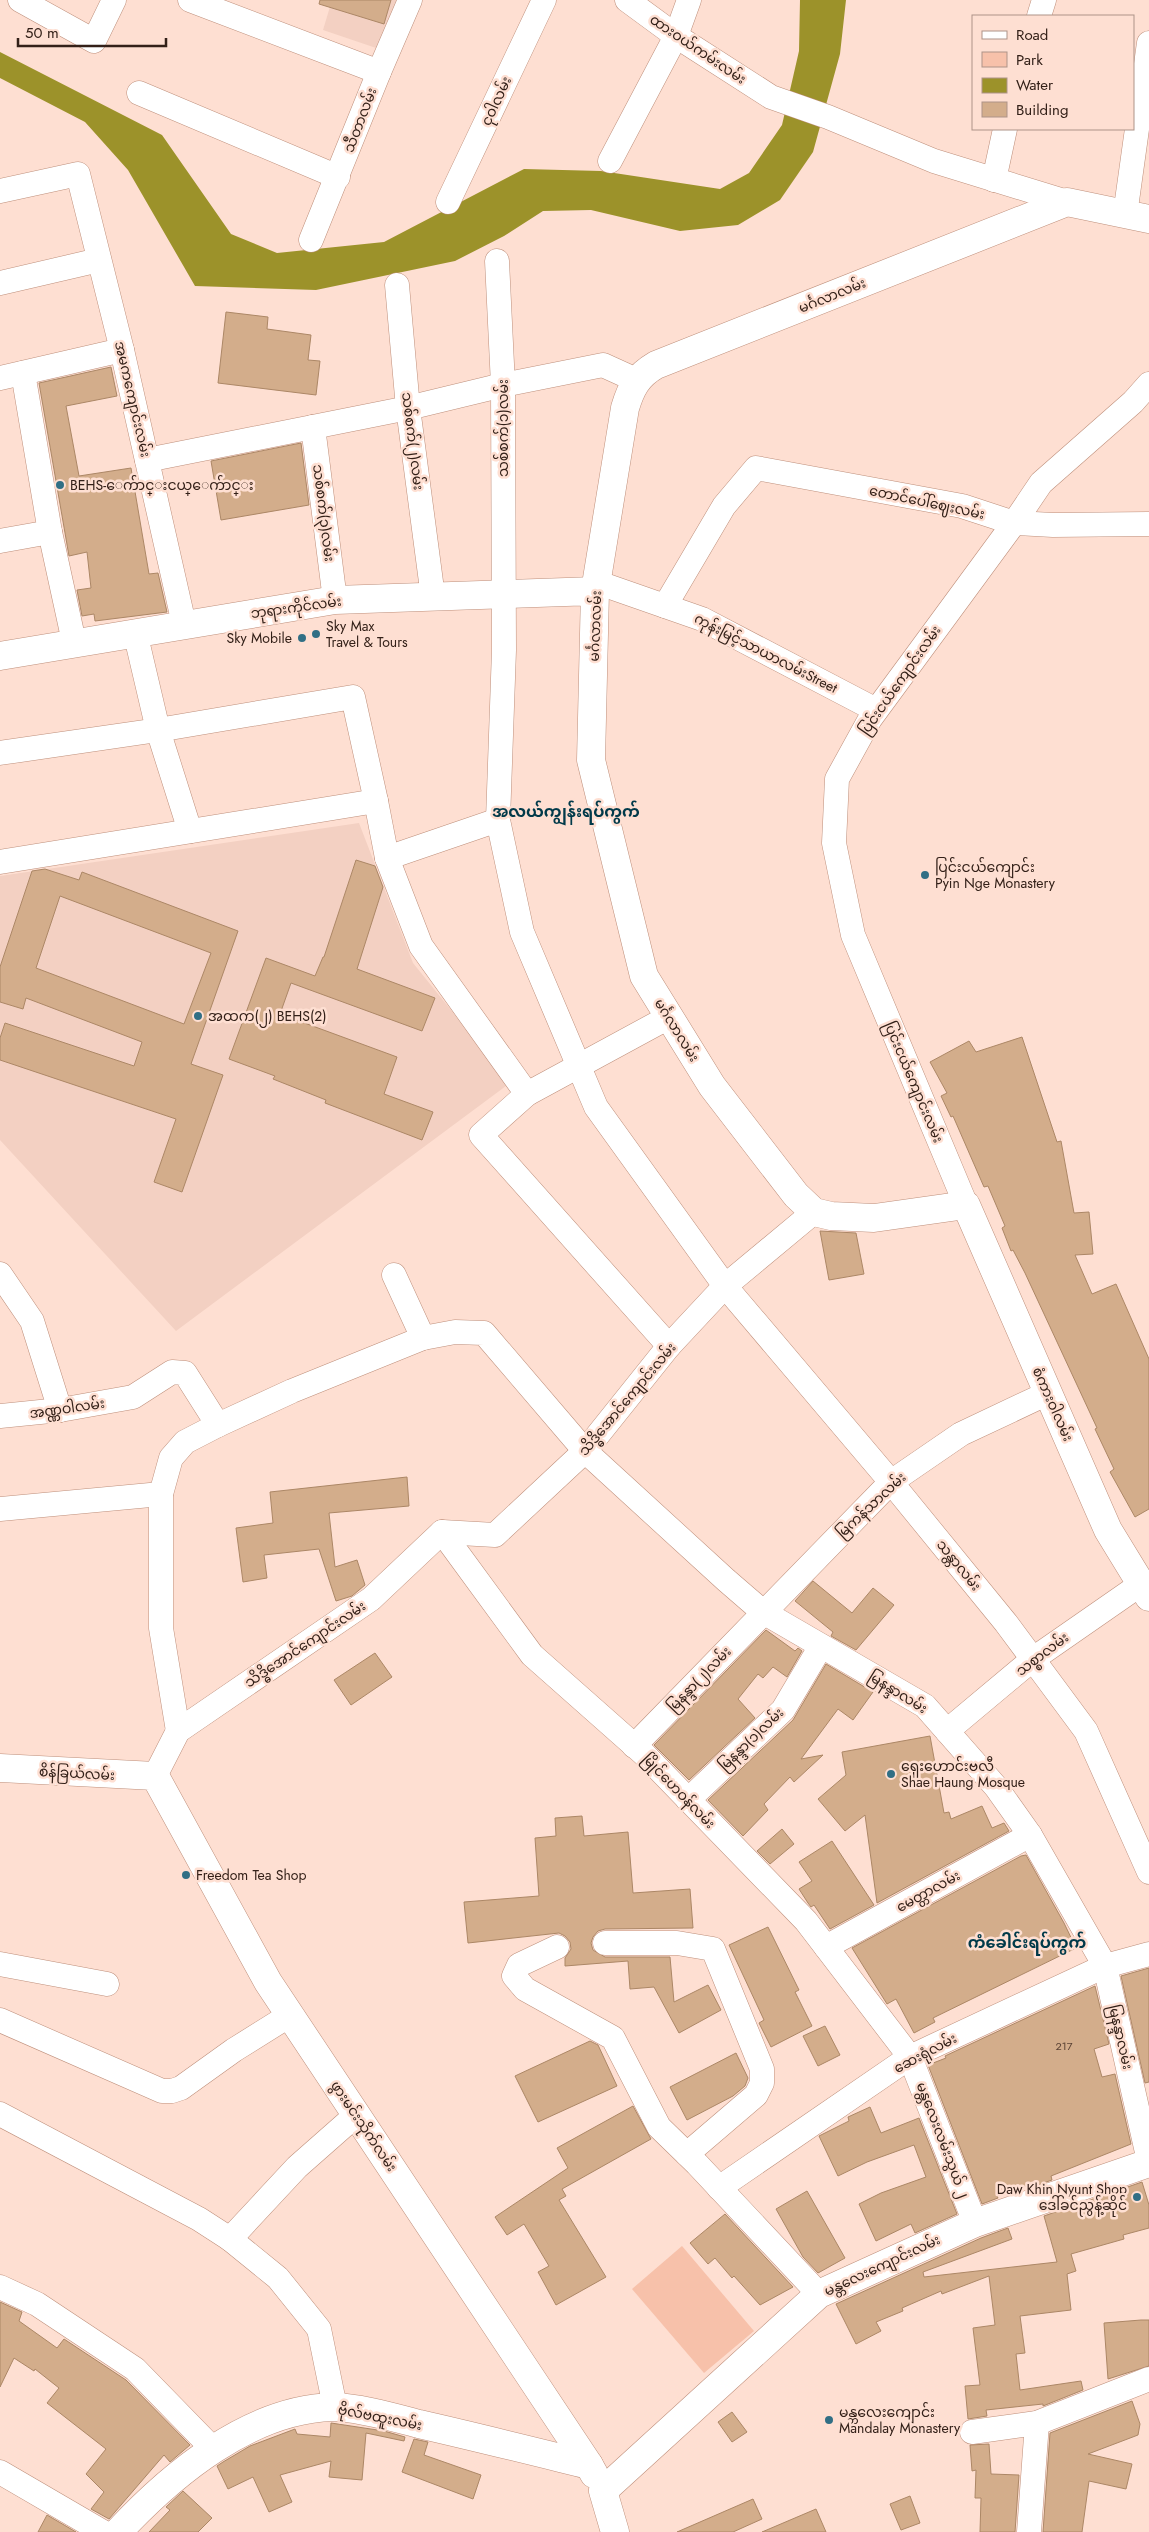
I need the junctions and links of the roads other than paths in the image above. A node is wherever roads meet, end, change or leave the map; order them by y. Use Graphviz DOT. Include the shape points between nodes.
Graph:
graph roads {
  1 [pos="20,0"];
  2 [pos="114,0"];
  3 [pos="190,0"];
  4 [pos="410,0"];
  5 [pos="544,0"];
  6 [pos="627,0"];
  7 [pos="689,0"];
  8 [pos="1044,0"];
  9 [pos="1039,15"];
  10 [pos="676,36"];
  11 [pos="1149,43"];
  12 [pos="379,72"];
  13 [pos="139,94"];
  14 [pos="1005,130"];
  15 [pos="610,161"];
  16 [pos="338,177"];
  17 [pos="994,180"];
  18 [pos="0,191"];
  19 [pos="448,202"];
  20 [pos="1067,202"];
  21 [pos="1137,217"];
  22 [pos="311,240"];
  23 [pos="99,260"];
  24 [pos="497,261"];
  25 [pos="0,283"];
  26 [pos="397,285"];
  27 [pos="122,350"];
  28 [pos="23,373"];
  29 [pos="0,378"];
  30 [pos="636,380"];
  31 [pos="1149,384"];
  32 [pos="503,385"];
  33 [pos="408,408"];
  34 [pos="313,427"];
  35 [pos="147,460"];
  36 [pos="1014,523"];
  37 [pos="1149,524"];
  38 [pos="50,532"];
  39 [pos="0,541"];
  40 [pos="596,587"];
  41 [pos="502,594"];
  42 [pos="434,597"];
  43 [pos="335,600"];
  44 [pos="665,606"];
  45 [pos="184,624"];
  46 [pos="135,632"];
  47 [pos="74,642"];
  48 [pos="0,656"];
  49 [pos="876,710"];
  50 [pos="158,730"];
  51 [pos="0,753"];
  52 [pos="376,801"];
  53 [pos="498,820"];
  54 [pos="190,831"];
  55 [pos="387,858"];
  56 [pos="0,862"];
  57 [pos="669,1017"];
  58 [pos="580,1065"];
  59 [pos="528,1094"];
  60 [pos="966,1205"];
  61 [pos="814,1212"];
  62 [pos="0,1274"];
  63 [pos="394,1275"];
  64 [pos="725,1286"];
  65 [pos="423,1338"];
  66 [pos="670,1346"];
  67 [pos="1048,1393"];
  68 [pos="60,1410"];
  69 [pos="0,1416"];
  70 [pos="218,1425"];
  71 [pos="585,1450"];
  72 [pos="891,1482"];
  73 [pos="161,1494"];
  74 [pos="0,1509"];
  75 [pos="442,1532"];
  76 [pos="1145,1591"];
  77 [pos="763,1612"];
  78 [pos="821,1646"];
  79 [pos="1033,1659"];
  80 [pos="178,1731"];
  81 [pos="948,1731"];
  82 [pos="634,1746"];
  83 [pos="0,1768"];
  84 [pos="155,1776"];
  85 [pos="688,1800"];
  86 [pos="1030,1835"];
  87 [pos="1149,1872"];
  88 [pos="606,1943"];
  89 [pos="557,1947"];
  90 [pos="826,1947"];
  91 [pos="1149,1954"];
  92 [pos="0,1964"];
  93 [pos="1105,1966"];
  94 [pos="107,1984"];
  95 [pos="290,2015"];
  96 [pos="0,2020"];
  97 [pos="910,2058"];
  98 [pos="0,2114"];
  99 [pos="356,2115"];
  100 [pos="688,2154"];
  101 [pos="1149,2162"];
  102 [pos="719,2188"];
  103 [pos="975,2223"];
  104 [pos="230,2239"];
  105 [pos="0,2287"];
  106 [pos="818,2294"];
  107 [pos="1149,2379"];
  108 [pos="335,2407"];
  109 [pos="1038,2423"];
  110 [pos="972,2432"];
  111 [pos="213,2449"];
  112 [pos="589,2466"];
  113 [pos="0,2472"];
  114 [pos="603,2490"];
  115 [pos="102,2532"];
  116 [pos="118,2532"];
  117 [pos="615,2532"];
  118 [pos="1030,2532"];
  1 -- 2 [label="street" via="94,41"];
  3 -- 12 [label="street"];
  4 -- 12 [label="street, သီတာလမ်း"];
  5 -- 19 [label="street, ငုဝါလမ်း"];
  6 -- 10 [label="street, ထားဝယ်ကမ်းလမ်း"];
  7 -- 10 [label="street"];
  8 -- 9 [label="street"];
  10 -- 15 [label="street"];
  10 -- 17 [label="street, ထားဝယ်ကမ်းလမ်း" via="771,97 934,161"];
  11 -- 21 [label="street"];
  12 -- 16 [label="street, သီတာလမ်း"];
  13 -- 16 [label="street"];
  14 -- 17 [label="street"];
  16 -- 22 [label="street, သီတာလမ်း"];
  17 -- 20 [label="street, ထားဝယ်ကမ်းလမ်း"];
  18 -- 23 [label="street, အမကကျောင်းလမ်း" via="78,174"];
  20 -- 21 [label="street"];
  20 -- 30 [label="street, မင်္ဂလာလမ်း" via="656,365"];
  23 -- 25 [label="street"];
  23 -- 27 [label="street, အမကကျောင်းလမ်း"];
  24 -- 32 [label="street, သစ်စက်(၁)လမ်း"];
  26 -- 33 [label="street, သစ်စက်(၂)လမ်း"];
  27 -- 28 [label="street"];
  27 -- 35 [label="street, အမကကျောင်းလမ်း"];
  28 -- 29 [label="street"];
  28 -- 38 [label="street"];
  30 -- 32 [label="street" via="603,365"];
  30 -- 40 [label="street, မင်္ဂလာလမ်း" via="624,408"];
  31 -- 36 [label="street, ပြင်းငယ်ကျောင်းလမ်း" via="1041,483"];
  32 -- 33 [label="street"];
  32 -- 41 [label="street, သစ်စက်(၁)လမ်း"];
  33 -- 34 [label="street"];
  33 -- 42 [label="street, သစ်စက်(၂)လမ်း"];
  34 -- 35 [label="street"];
  34 -- 43 [label="street, သစ်စက်(၃)လမ်း"];
  35 -- 45 [label="street, အမကကျောင်းလမ်း"];
  36 -- 37 [label="street, တောင်ပေါ်ဈေးလမ်း"];
  36 -- 44 [label="street, တောင်ပေါ်ဈေးလမ်း" via="962,506 756,468 724,506"];
  36 -- 49 [label="street, ပြင်းငယ်ကျောင်းလမ်း"];
  38 -- 39 [label="street"];
  38 -- 47 [label="street"];
  40 -- 41 [label="street, ဘုရားကိုင်လမ်း"];
  40 -- 44 [label="street, ကုန်းမြင့်သာယာလမ်းStreet"];
  40 -- 57 [label="street, မင်္ဂလာလမ်း" via="591,760 644,976"];
  41 -- 42 [label="street, ဘုရားကိုင်လမ်း"];
  41 -- 53 [label="street, သစ်စက်(၁)လမ်း" via="504,650"];
  42 -- 43 [label="street, ဘုရားကိုင်လမ်း"];
  43 -- 45 [label="street, ဘုရားကိုင်လမ်း"];
  44 -- 49 [label="street, ကုန်းမြင့်သာယာလမ်းStreet" via="702,619"];
  45 -- 46 [label="street, ဘုရားကိုင်လမ်း"];
  46 -- 47 [label="street, ဘုရားကိုင်လမ်း"];
  46 -- 50 [label="street"];
  47 -- 48 [label="street, ဘုရားကိုင်လမ်း"];
  49 -- 60 [label="street, ပြင်းငယ်ကျောင်းလမ်း" via="837,779 834,843 853,935"];
  50 -- 51 [label="street"];
  50 -- 52 [label="street" via="353,697"];
  50 -- 54 [label="street"];
  52 -- 54 [label="street"];
  52 -- 55 [label="street"];
  53 -- 55 [label="street"];
  53 -- 58 [label="street, သစ်စက်(၁)လမ်း" via="522,932"];
  54 -- 56 [label="street"];
  55 -- 59 [label="street" via="421,946"];
  57 -- 58 [label="street"];
  57 -- 61 [label="street, မင်္ဂလာလမ်း" via="712,1086 796,1195"];
  58 -- 59 [label="street"];
  58 -- 64 [label="street, သန္တာလမ်း" via="596,1107"];
  59 -- 66 [label="street" via="481,1135"];
  60 -- 61 [label="street" via="874,1218"];
  60 -- 67 [label="street, စံကားဝါလမ်း"];
  61 -- 64 [label="street, သိဒ္ဓိအောင်ကျောင်းလမ်း"];
  62 -- 68 [label="street" via="32,1321"];
  63 -- 65 [label="street"];
  64 -- 66 [label="street, သိဒ္ဓိအောင်ကျောင်းလမ်း"];
  64 -- 72 [label="street, သန္တာလမ်း"];
  65 -- 70 [label="street"];
  65 -- 71 [label="street, မြနန္ဒာလမ်း" via="455,1332 484,1333"];
  66 -- 71 [label="street, သိဒ္ဓိအောင်ကျောင်းလမ်း"];
  67 -- 72 [label="street, မြကန်သာလမ်း" via="961,1434"];
  67 -- 76 [label="street, စံကားဝါလမ်း" via="1108,1530"];
  68 -- 69 [label="street, အဏ္ဏဝါလမ်း"];
  68 -- 70 [label="street, အဏ္ဏဝါလမ်း" via="133,1397 172,1372 184,1373"];
  70 -- 73 [label="street" via="185,1442 171,1458"];
  71 -- 75 [label="street, သိဒ္ဓိအောင်ကျောင်းလမ်း" via="495,1535"];
  71 -- 77 [label="street, မြနန္ဒာလမ်း"];
  72 -- 77 [label="street, မြကန်သာလမ်း"];
  72 -- 79 [label="street, သန္တာလမ်း"];
  73 -- 74 [label="street"];
  73 -- 80 [label="street" via="161,1628"];
  75 -- 80 [label="street, သိဒ္ဓိအောင်ကျောင်းလမ်း" via="371,1599"];
  75 -- 82 [label="street, မြိုင်ဟေဝန်လမ်း" via="532,1655"];
  76 -- 79 [label="street, သစ္စာလမ်း"];
  77 -- 78 [label="street, မြနန္ဒာလမ်း"];
  77 -- 82 [label="street, မြနန္ဒာ(၂)လမ်း"];
  78 -- 81 [label="street, မြနန္ဒာလမ်း" via="925,1706"];
  78 -- 85 [label="street, မြနန္ဒာ(၁)လမ်း" via="783,1710"];
  79 -- 81 [label="street, သစ္စာလမ်း"];
  79 -- 87 [label="street, သန္တာလမ်း" via="1086,1730"];
  80 -- 84 [label="street, သိဒ္ဓိအောင်ကျောင်းလမ်း"];
  81 -- 86 [label="street, မြနန္ဒာလမ်း" via="996,1787"];
  82 -- 85 [label="street, မြိုင်ဟေဝန်လမ်း"];
  83 -- 84 [label="street, စိန်ခြယ်လမ်း"];
  84 -- 95 [label="street, ဖွားမင်းသိုက်လမ်း" via="268,1982"];
  85 -- 90 [label="street, မြိုင်ဟေဝန်လမ်း" via="806,1921"];
  86 -- 90 [label="street, မေတ္တာလမ်း"];
  86 -- 93 [label="street, မြနန္ဒာလမ်း"];
  88 -- 100 [label="street" via="677,1943 714,1949 762,2069 762,2083 756,2095"];
  89 -- 100 [label="street" via="519,1964 514,1976 525,1989 613,2038 659,2127"];
  90 -- 97 [label="street, မြိုင်ဟေဝန်လမ်း"];
  91 -- 93 [label="street, ဆေးရုံလမ်း"];
  92 -- 94 [label="street"];
  93 -- 97 [label="street, ဆေးရုံလမ်း"];
  93 -- 101 [label="street, မြနန္ဒာလမ်း"];
  95 -- 96 [label="street" via="172,2091 162,2091"];
  95 -- 99 [label="street, ဖွားမင်းသိုက်လမ်း"];
  97 -- 102 [label="street, ဆေးရုံလမ်း"];
  97 -- 103 [label="street, မန္တလေးလမ်းသွယ် ၂"];
  98 -- 104 [label="street" via="199,2219"];
  99 -- 104 [label="street" via="297,2167"];
  99 -- 112 [label="street, ဖွားမင်းသိုက်လမ်း"];
  100 -- 102 [label="street"];
  101 -- 103 [label="street, မန္တလေးကျောင်းလမ်း"];
  102 -- 106 [label="street"];
  103 -- 106 [label="street, မန္တလေးကျောင်းလမ်း"];
  104 -- 108 [label="street" via="278,2278 318,2329"];
  105 -- 111 [label="street" via="37,2304 135,2369"];
  106 -- 114 [label="street, မန္တလေးကျောင်းလမ်း"];
  107 -- 109 [label="street"];
  108 -- 111 [label="street, ဗိုလ်ဗထူးလမ်း" via="310,2409 274,2419"];
  108 -- 112 [label="street, ဗိုလ်ဗထူးလမ်း" via="398,2418"];
  109 -- 110 [label="street"];
  109 -- 118 [label="street"];
  111 -- 116 [label="street, ဗိုလ်ဗထူးလမ်း" via="151,2497"];
  112 -- 114 [label="street"];
  113 -- 115 [label="street"];
  114 -- 117 [label="street"];
}
